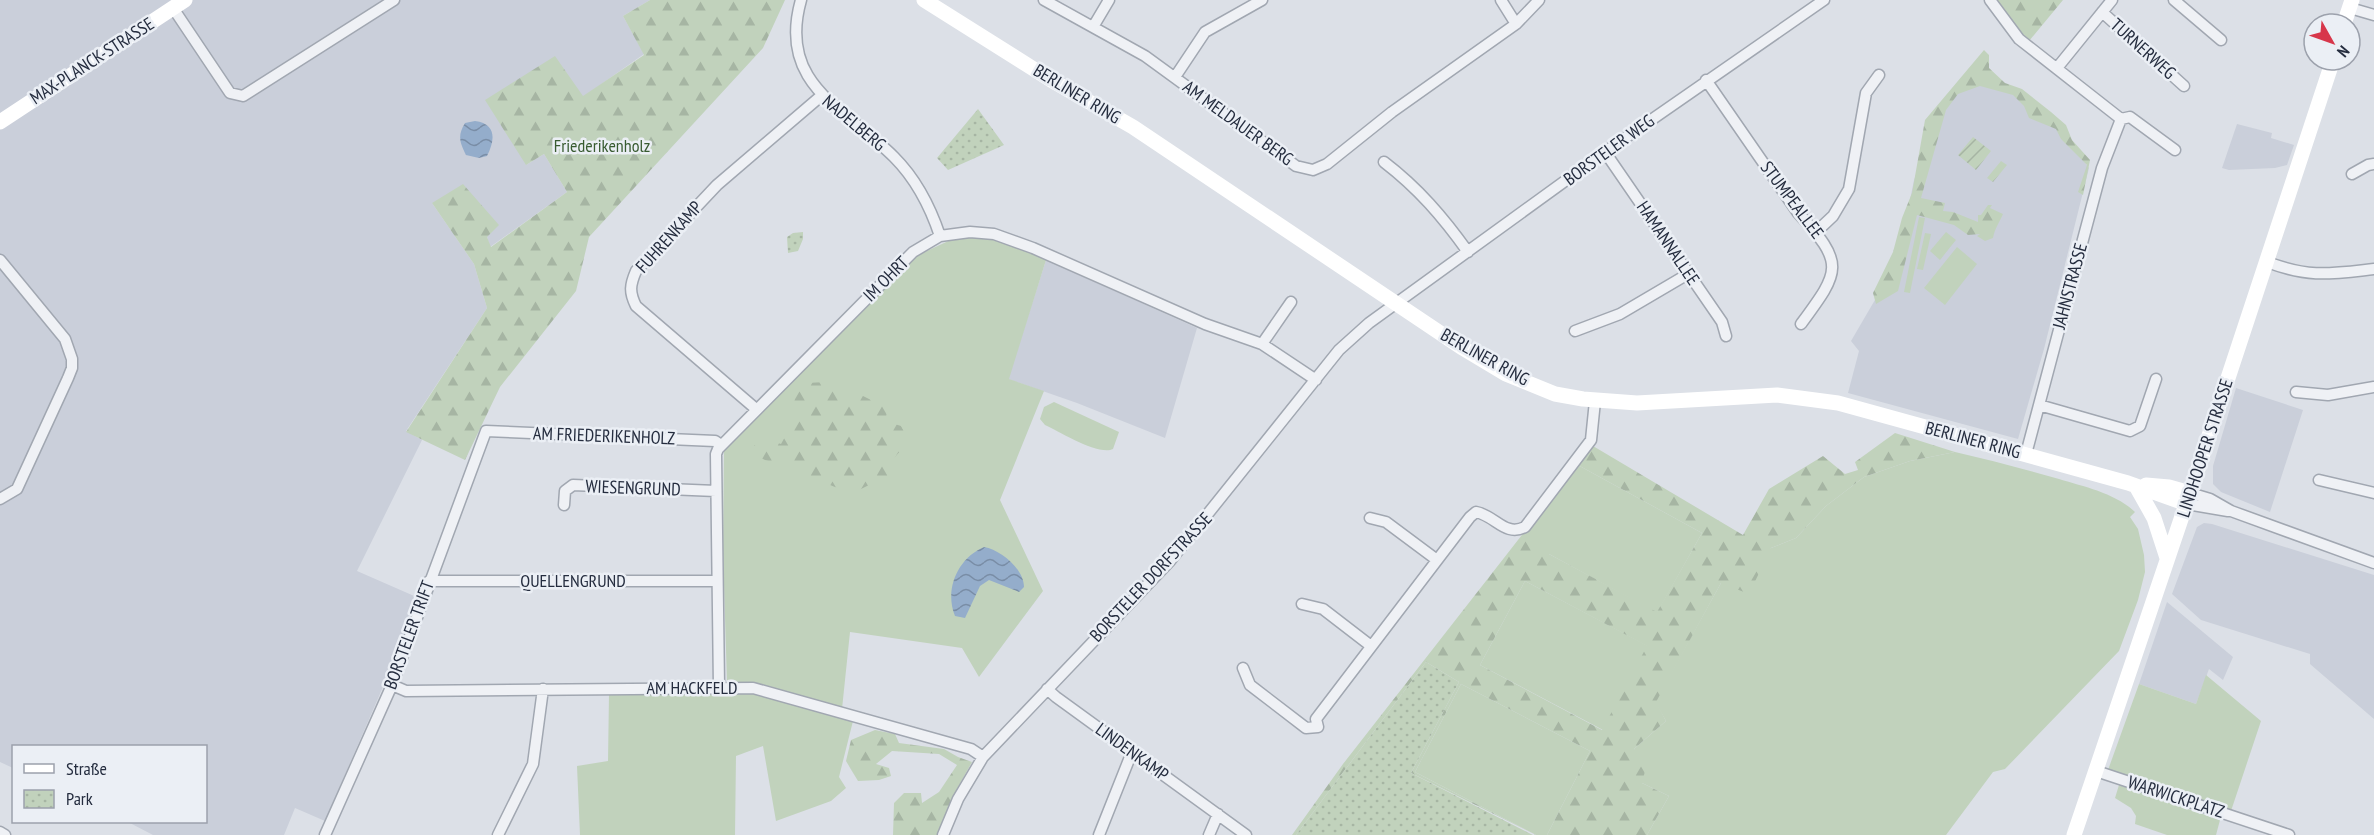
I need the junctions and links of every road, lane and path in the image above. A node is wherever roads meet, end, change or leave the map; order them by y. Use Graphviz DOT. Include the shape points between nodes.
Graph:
graph roads {
  1 [pos="394,0"];
  2 [pos="801,0"];
  3 [pos="924,0"];
  4 [pos="1044,0"];
  5 [pos="1109,0"];
  6 [pos="1262,0"];
  7 [pos="1501,0"];
  8 [pos="1539,0"];
  9 [pos="1824,0"];
  10 [pos="1990,0"];
  11 [pos="2112,0"];
  12 [pos="2174,0"];
  13 [pos="179,4"];
  14 [pos="2351,4"];
  15 [pos="2102,12"];
  16 [pos="2374,15"];
  17 [pos="1516,24"];
  18 [pos="1093,27"];
  19 [pos="2221,40"];
  20 [pos="2057,68"];
  21 [pos="2329,72"];
  22 [pos="1879,75"];
  23 [pos="1175,76"];
  24 [pos="1706,80"];
  25 [pos="2184,86"];
  26 [pos="821,96"];
  27 [pos="2121,119"];
  28 [pos="0,122"];
  29 [pos="2175,150"];
  30 [pos="1605,152"];
  31 [pos="1384,162"];
  32 [pos="2374,164"];
  33 [pos="2352,174"];
  34 [pos="1816,232"];
  35 [pos="940,236"];
  36 [pos="1468,252"];
  37 [pos="0,260"];
  38 [pos="2266,262"];
  39 [pos="2374,269"];
  40 [pos="1688,273"];
  41 [pos="1291,302"];
  42 [pos="1397,303"];
  43 [pos="1801,324"];
  44 [pos="1575,331"];
  45 [pos="1726,336"];
  46 [pos="1262,344"];
  47 [pos="2156,379"];
  48 [pos="1316,380"];
  49 [pos="2374,387"];
  50 [pos="2296,392"];
  51 [pos="1595,400"];
  52 [pos="2039,405"];
  53 [pos="756,409"];
  54 [pos="486,431"];
  55 [pos="721,445"];
  56 [pos="2026,454"];
  57 [pos="2319,480"];
  58 [pos="2132,485"];
  59 [pos="716,491"];
  60 [pos="2374,493"];
  61 [pos="2189,498"];
  62 [pos="0,499"];
  63 [pos="564,505"];
  64 [pos="1370,518"];
  65 [pos="2168,558"];
  66 [pos="1437,560"];
  67 [pos="2374,562"];
  68 [pos="429,581"];
  69 [pos="717,581"];
  70 [pos="1302,604"];
  71 [pos="1371,646"];
  72 [pos="1243,668"];
  73 [pos="392,685"];
  74 [pos="719,687"];
  75 [pos="543,689"];
  76 [pos="1047,689"];
  77 [pos="1132,752"];
  78 [pos="983,757"];
  79 [pos="2096,771"];
  80 [pos="1218,814"];
  81 [pos="0,832"];
  82 [pos="5,835"];
  83 [pos="325,835"];
  84 [pos="498,835"];
  85 [pos="943,835"];
  86 [pos="1099,835"];
  87 [pos="1209,835"];
  88 [pos="1246,835"];
  89 [pos="2074,835"];
  90 [pos="2289,835"];
  1 -- 13 [label="street" via="243,96 230,93"];
  2 -- 26 [label="street, NADELBERG" via="795,30 798,49 804,69"];
  3 -- 42 [label="street, BERLINER RING" via="1133,127"];
  4 -- 18 [label="street, AM MELDAUER BERG"];
  5 -- 18 [label="street"];
  6 -- 23 [label="street" via="1204,32"];
  7 -- 17 [label="street"];
  8 -- 17 [label="street, AM MELDAUER BERG"];
  9 -- 24 [label="street, BORSTELER WEG"];
  10 -- 20 [label="street" via="2019,39"];
  11 -- 15 [label="street"];
  12 -- 19 [label="street"];
  13 -- 28 [label="street, MAX-PLANCK-STRASSE"];
  14 -- 16 [label="street"];
  15 -- 20 [label="street"];
  15 -- 25 [label="street, TURNERWEG"];
  17 -- 23 [label="street, AM MELDAUER BERG" via="1392,112 1327,164 1313,170 1296,166"];
  18 -- 23 [label="street, AM MELDAUER BERG"];
  20 -- 27 [label="street"];
  21 -- 38 [label="street, LINDHOOPER STRASSE"];
  22 -- 34 [label="street" via="1866,93 1849,189 1833,216"];
  24 -- 30 [label="street, BORSTELER WEG"];
  24 -- 34 [label="street, STUMPEALLEE" via="1798,213"];
  26 -- 35 [label="street, NADELBERG" via="881,144 906,170 922,191"];
  26 -- 53 [label="street, FUHRENKAMP" via="696,206 636,271 630,284 636,306"];
  27 -- 29 [label="street" via="2130,117"];
  27 -- 52 [label="street, JAHNSTRASSE" via="2102,168"];
  30 -- 36 [label="street, BORSTELER WEG"];
  30 -- 40 [label="street, HAMANNALLEE"];
  31 -- 36 [label="street" via="1429,201"];
  32 -- 33 [label="street"];
  34 -- 43 [label="street, STUMPEALLEE" via="1831,255 1834,271 1824,293"];
  35 -- 46 [label="street, IM OHRT" via="994,234 1205,324"];
  35 -- 53 [label="street, IM OHRT" via="913,252"];
  36 -- 42 [label="street, BORSTELER WEG"];
  37 -- 62 [label="street" via="65,339 72,359 68,378 16,489"];
  38 -- 39 [label="street" via="2323,275"];
  38 -- 61 [label="street, LINDHOOPER STRASSE"];
  40 -- 44 [label="street" via="1620,314"];
  40 -- 45 [label="street, HAMANNALLEE" via="1722,322"];
  41 -- 46 [label="street"];
  42 -- 48 [label="street, BORSTELER DORFSTRASSE" via="1353,336"];
  42 -- 51 [label="street, BERLINER RING" via="1506,374 1555,394"];
  46 -- 48 [label="street, IM OHRT"];
  47 -- 52 [label="street" via="2140,426 2130,431"];
  48 -- 76 [label="street, BORSTELER DORFSTRASSE" via="1170,561"];
  49 -- 50 [label="street" via="2328,395"];
  51 -- 56 [label="street, BERLINER RING" via="1637,404 1787,397 1838,403"];
  51 -- 66 [label="street" via="1591,440 1526,527 1508,529 1476,512"];
  52 -- 56 [label="street, JAHNSTRASSE"];
  53 -- 55 [label="street, IM OHRT"];
  54 -- 55 [label="street, AM FRIEDERIKENHOLZ" via="715,441"];
  54 -- 68 [label="street, BORSTELER TRIFT"];
  55 -- 59 [label="street" via="716,454"];
  56 -- 58 [label="street, BERLINER RING"];
  57 -- 60 [label="street"];
  58 -- 61 [label="street, BERLINER RING"];
  58 -- 65 [label="street" via="2154,518"];
  59 -- 63 [label="street, WIESENGRUND" via="573,485 565,491"];
  59 -- 69 [label="street"];
  61 -- 65 [label="street, LINDHOOPER STRASSE"];
  61 -- 67 [label="street" via="2207,509 2231,511"];
  64 -- 66 [label="street" via="1386,522"];
  65 -- 79 [label="street, LINDHOOPER STRASSE"];
  66 -- 71 [label="street"];
  68 -- 69 [label="street, QUELLENGRUND"];
  68 -- 73 [label="street, BORSTELER TRIFT"];
  69 -- 74 [label="street"];
  70 -- 71 [label="street" via="1323,609"];
  71 -- 72 [label="street" via="1316,719 1318,727 1306,728 1250,685"];
  73 -- 75 [label="street, AM HACKFELD" via="406,691"];
  73 -- 83 [label="street, BORSTELER TRIFT"];
  74 -- 75 [label="street, AM HACKFELD"];
  74 -- 78 [label="street, AM HACKFELD" via="753,688 971,749"];
  75 -- 84 [label="street" via="533,764"];
  76 -- 77 [label="street, LINDENKAMP"];
  76 -- 78 [label="street, BORSTELER DORFSTRASSE"];
  77 -- 80 [label="street, LINDENKAMP"];
  77 -- 86 [label="street"];
  78 -- 85 [label="street, BORSTELER DORFSTRASSE" via="958,799"];
  79 -- 89 [label="street, LINDHOOPER STRASSE"];
  79 -- 90 [label="street, WARWICKPLATZ"];
  80 -- 87 [label="street"];
  80 -- 88 [label="street, LINDENKAMP"];
  81 -- 82 [label="street"];
}
